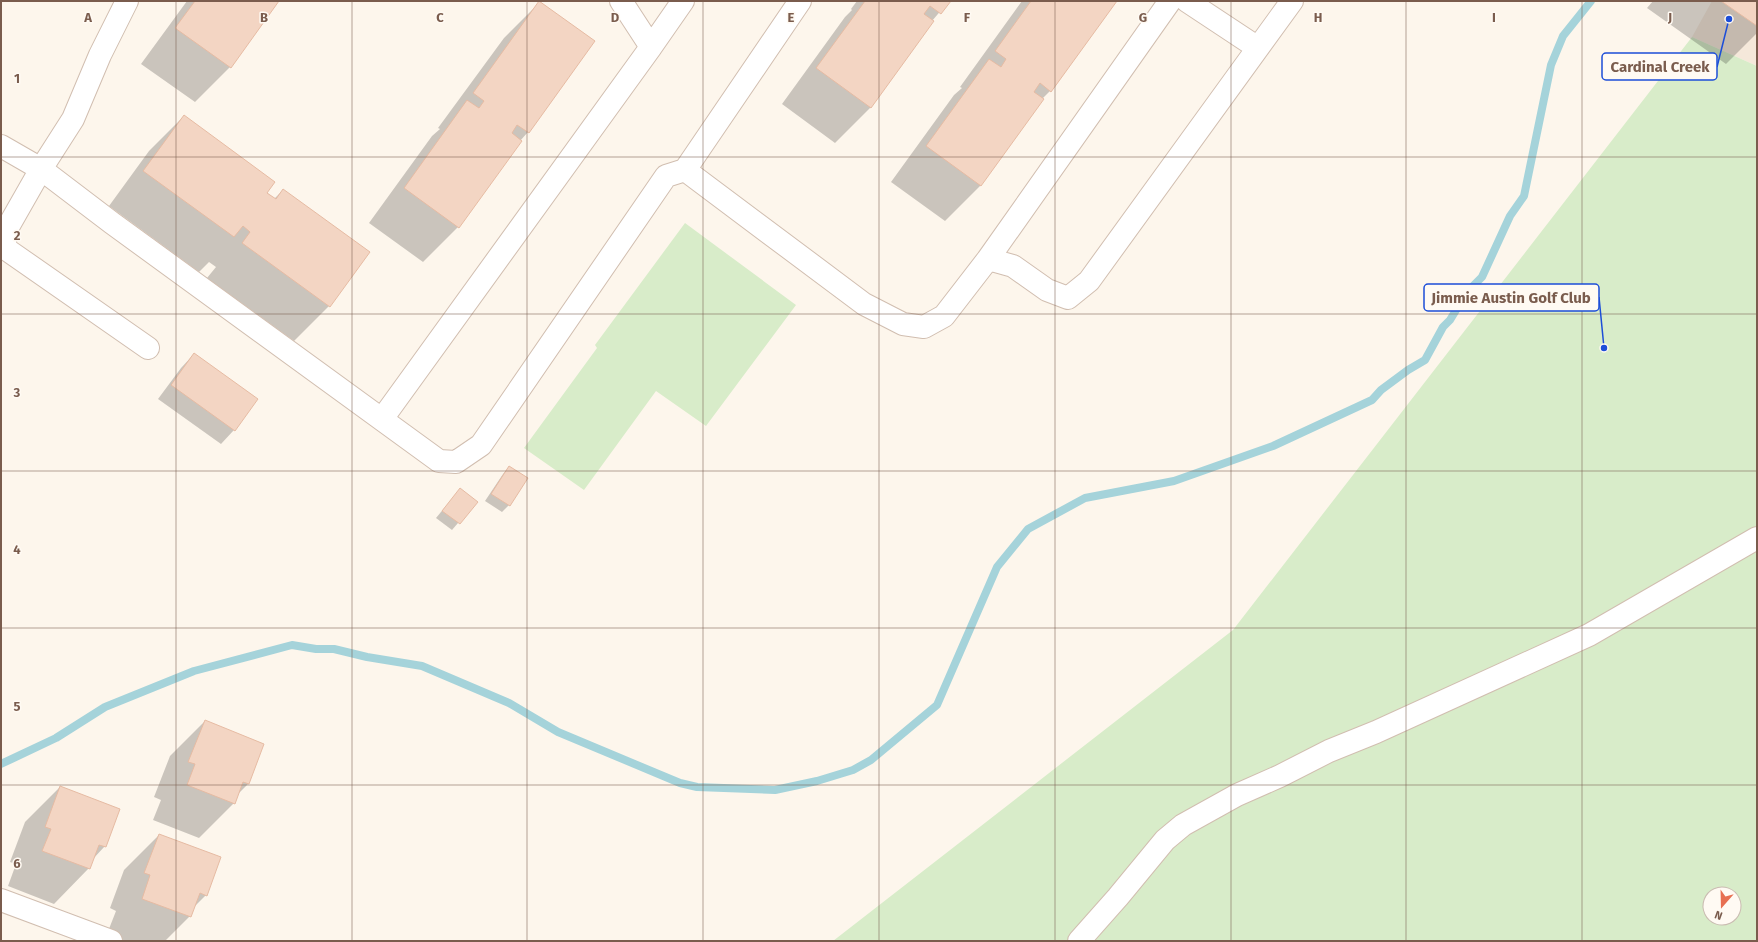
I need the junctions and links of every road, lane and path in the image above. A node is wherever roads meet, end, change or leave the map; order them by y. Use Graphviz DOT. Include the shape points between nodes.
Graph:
graph roads {
  1 [pos="127,1"];
  2 [pos="621,1"];
  3 [pos="683,1"];
  4 [pos="800,1"];
  5 [pos="1170,1"];
  6 [pos="1187,1"];
  7 [pos="1292,1"];
  8 [pos="651,47"];
  9 [pos="1258,48"];
  10 [pos="1,146"];
  11 [pos="41,168"];
  12 [pos="685,170"];
  13 [pos="988,259"];
  14 [pos="148,348"];
  15 [pos="382,419"];
  16 [pos="1757,538"];
  17 [pos="1,900"];
  18 [pos="111,941"];
  19 [pos="1079,941"];
  1 -- 11 [label="lane" via="100,55 73,119"];
  2 -- 8 [label="lane"];
  3 -- 8 [label="lane"];
  4 -- 12 [label="lane"];
  5 -- 13 [label="lane"];
  6 -- 9 [label="lane"];
  7 -- 9 [label="lane"];
  8 -- 15 [label="lane"];
  9 -- 13 [label="lane" via="1089,281 1068,298 1047,290 1013,266"];
  10 -- 11 [label="lane"];
  11 -- 14 [label="lane" via="4,234 6,249"];
  11 -- 15 [label="lane" via="112,223"];
  12 -- 13 [label="lane" via="864,304 903,324 924,327 944,316"];
  12 -- 15 [label="lane" via="666,176 481,445 456,462 439,461"];
  16 -- 19 [label="lane" via="1589,635 1376,732 1329,750 1183,825 1165,840"];
  17 -- 18 [label="lane"];
}
